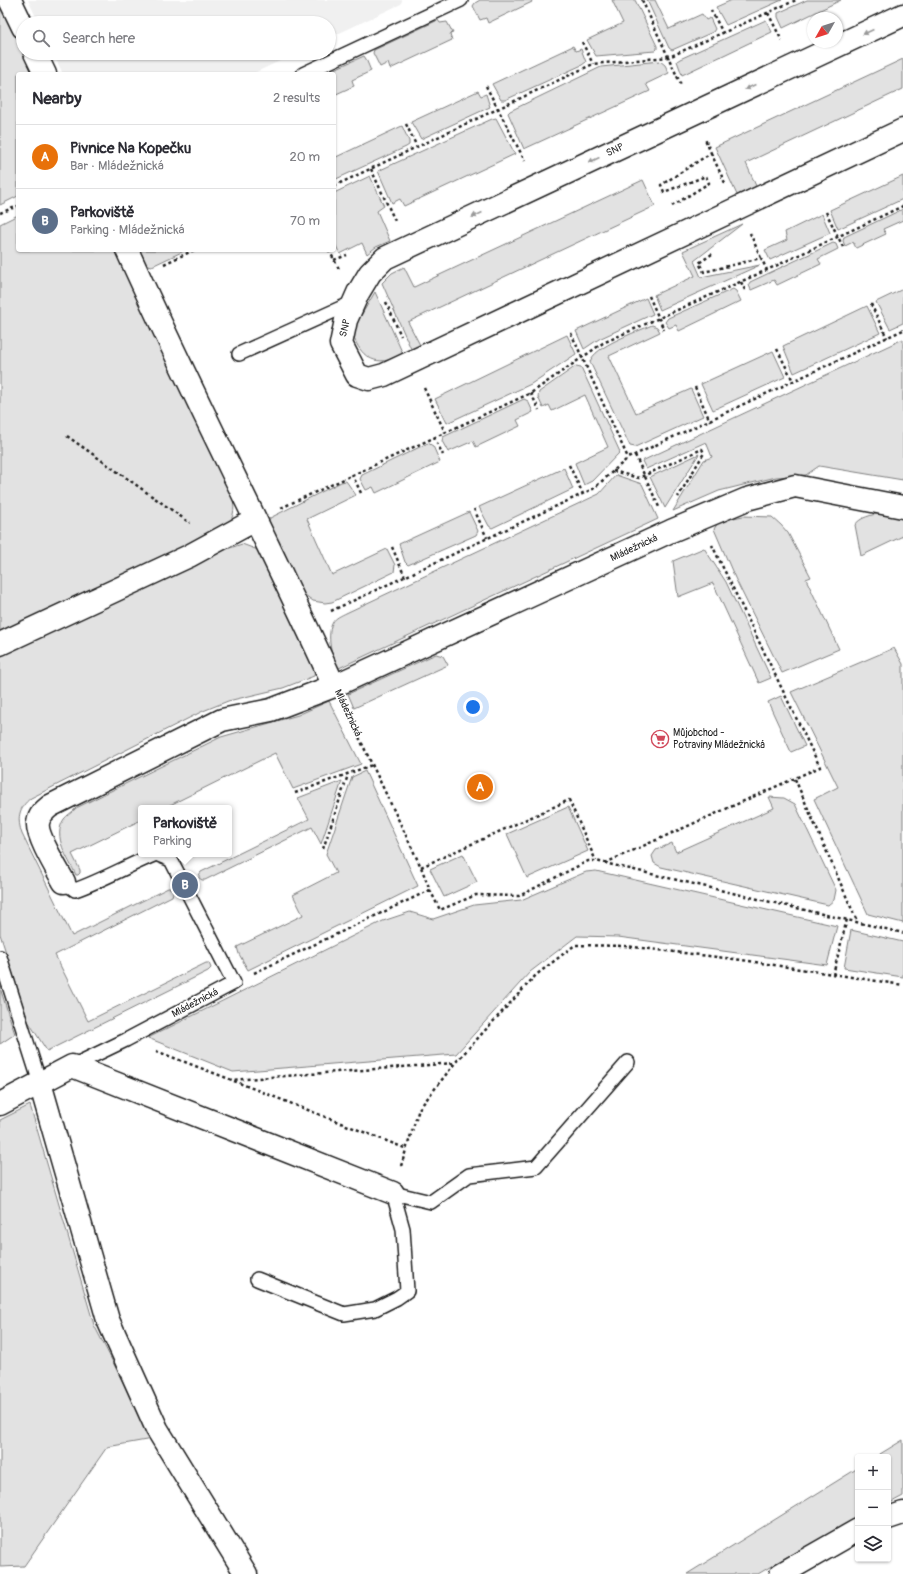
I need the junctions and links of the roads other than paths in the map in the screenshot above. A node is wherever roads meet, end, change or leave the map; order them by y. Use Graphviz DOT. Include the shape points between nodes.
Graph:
graph roads {
  1 [pos="10,0"];
  2 [pos="461,0"];
  3 [pos="903,15"];
  4 [pos="18,16"];
  5 [pos="336,59"];
  6 [pos="38,60"];
  7 [pos="334,60"];
  8 [pos="44,72"];
  9 [pos="308,72"];
  10 [pos="903,130"];
  11 [pos="128,252"];
  12 [pos="354,302"];
  13 [pos="238,354"];
  14 [pos="903,507"];
  15 [pos="255,520"];
  16 [pos="0,644"];
  17 [pos="334,686"];
  18 [pos="148,857"];
  19 [pos="164,857"];
  20 [pos="64,882"];
  21 [pos="0,957"];
  22 [pos="628,1062"];
  23 [pos="72,1066"];
  24 [pos="40,1083"];
  25 [pos="0,1104"];
  26 [pos="393,1193"];
  27 [pos="257,1279"];
  28 [pos="903,1513"];
  29 [pos="891,1517"];
  30 [pos="855,1532"];
  31 [pos="246,1574"];
  32 [pos="781,1574"];
  1 -- 4 [label="street"];
  2 -- 5 [label="lane"];
  3 -- 12 [label="street, SNP, one-way" via="385,258 372,271"];
  6 -- 8 [label="street"];
  7 -- 9 [label="lane"];
  10 -- 12 [label="street, SNP" via="384,375 369,379 357,375 341,344 346,320"];
  11 -- 15 [label="street"];
  12 -- 13 [label="lane"];
  14 -- 17 [label="street, Mládežnická" via="795,486 747,499 668,524"];
  15 -- 16 [label="street" via="189,556"];
  15 -- 17 [label="street" via="306,622"];
  17 -- 20 [label="street" via="271,710 222,720 50,806 42,813 37,823 40,835"];
  18 -- 20 [label="lane, Mládežnická" via="75,890"];
  19 -- 23 [label="lane, Mládežnická" via="171,860 234,982"];
  21 -- 24 [label="lane"];
  22 -- 26 [label="lane" via="536,1167 469,1175 432,1202"];
  23 -- 24 [label="street, Mládežnická"];
  23 -- 26 [label="street"];
  24 -- 25 [label="street, Mládežnická"];
  24 -- 31 [label="street" via="108,1320 157,1429"];
  26 -- 27 [label="lane" via="403,1229 406,1291 397,1298 375,1309 344,1314"];
  28 -- 29 [label="street"];
  30 -- 32 [label="street"];
}
